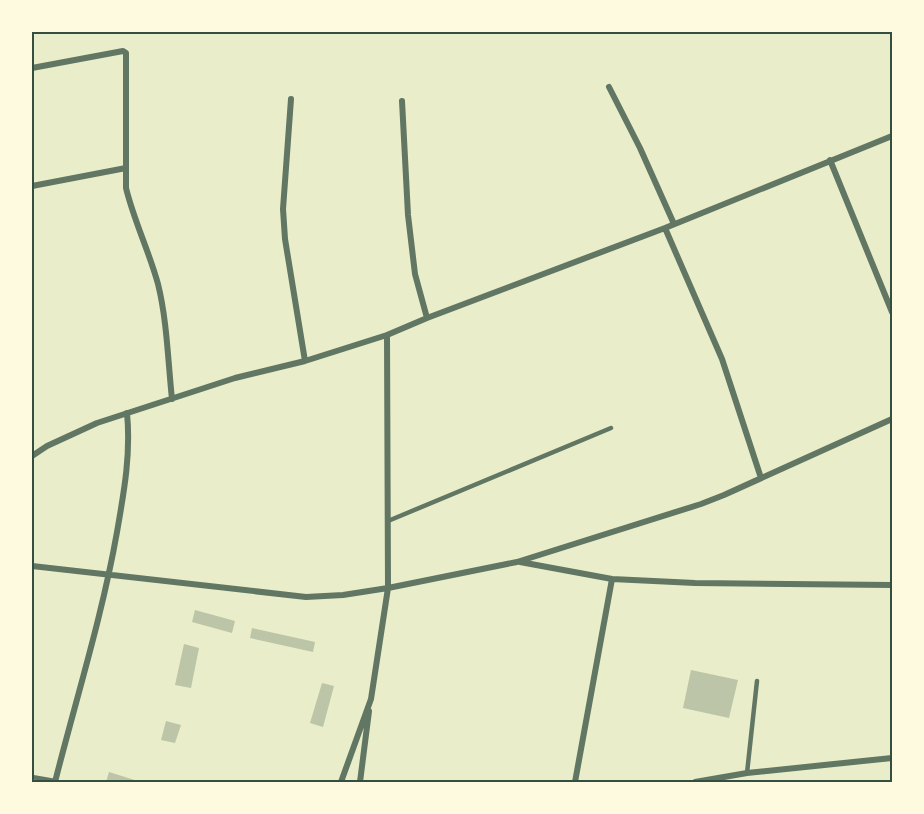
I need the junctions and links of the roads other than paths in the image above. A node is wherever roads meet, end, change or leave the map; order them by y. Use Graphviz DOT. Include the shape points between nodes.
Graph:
graph roads {
  1 [pos="32,68"];
  2 [pos="609,87"];
  3 [pos="291,99"];
  4 [pos="402,101"];
  5 [pos="892,136"];
  6 [pos="830,160"];
  7 [pos="126,168"];
  8 [pos="32,186"];
  9 [pos="674,224"];
  10 [pos="665,228"];
  11 [pos="892,312"];
  12 [pos="427,318"];
  13 [pos="387,335"];
  14 [pos="305,362"];
  15 [pos="172,399"];
  16 [pos="127,413"];
  17 [pos="892,419"];
  18 [pos="610,428"];
  19 [pos="32,456"];
  20 [pos="761,478"];
  21 [pos="388,521"];
  22 [pos="518,562"];
  23 [pos="32,566"];
  24 [pos="110,575"];
  25 [pos="612,579"];
  26 [pos="892,585"];
  27 [pos="388,588"];
  28 [pos="757,681"];
  29 [pos="371,699"];
  30 [pos="892,758"];
  31 [pos="747,773"];
  32 [pos="32,777"];
  33 [pos="55,782"];
  34 [pos="341,783"];
  35 [pos="360,783"];
  36 [pos="575,783"];
  37 [pos="695,783"];
  1 -- 7 [label="street" via="124,51"];
  2 -- 9 [label="street"];
  3 -- 14 [label="street" via="283,209"];
  4 -- 12 [label="street" via="408,215 415,274"];
  5 -- 6 [label="street"];
  6 -- 9 [label="street"];
  6 -- 11 [label="street"];
  7 -- 8 [label="street"];
  7 -- 15 [label="street" via="130,205 162,300"];
  9 -- 10 [label="street"];
  10 -- 12 [label="street"];
  10 -- 20 [label="street" via="722,358"];
  12 -- 13 [label="street"];
  13 -- 14 [label="street"];
  13 -- 21 [label="street"];
  14 -- 15 [label="street" via="235,378"];
  15 -- 16 [label="street"];
  16 -- 19 [label="street" via="70,435"];
  16 -- 24 [label="street" via="128,474"];
  17 -- 20 [label="street"];
  18 -- 21 [label="lane"];
  20 -- 22 [label="street" via="701,504"];
  21 -- 27 [label="street"];
  22 -- 25 [label="street"];
  22 -- 27 [label="street"];
  23 -- 24 [label="street"];
  24 -- 27 [label="street" via="306,597"];
  24 -- 33 [label="street"];
  25 -- 26 [label="street"];
  25 -- 36 [label="street"];
  27 -- 29 [label="street"];
  28 -- 31 [label="lane"];
  29 -- 34 [label="street"];
  29 -- 35 [label="street"];
  30 -- 31 [label="street"];
  31 -- 37 [label="street"];
  32 -- 33 [label="lane"];
}
